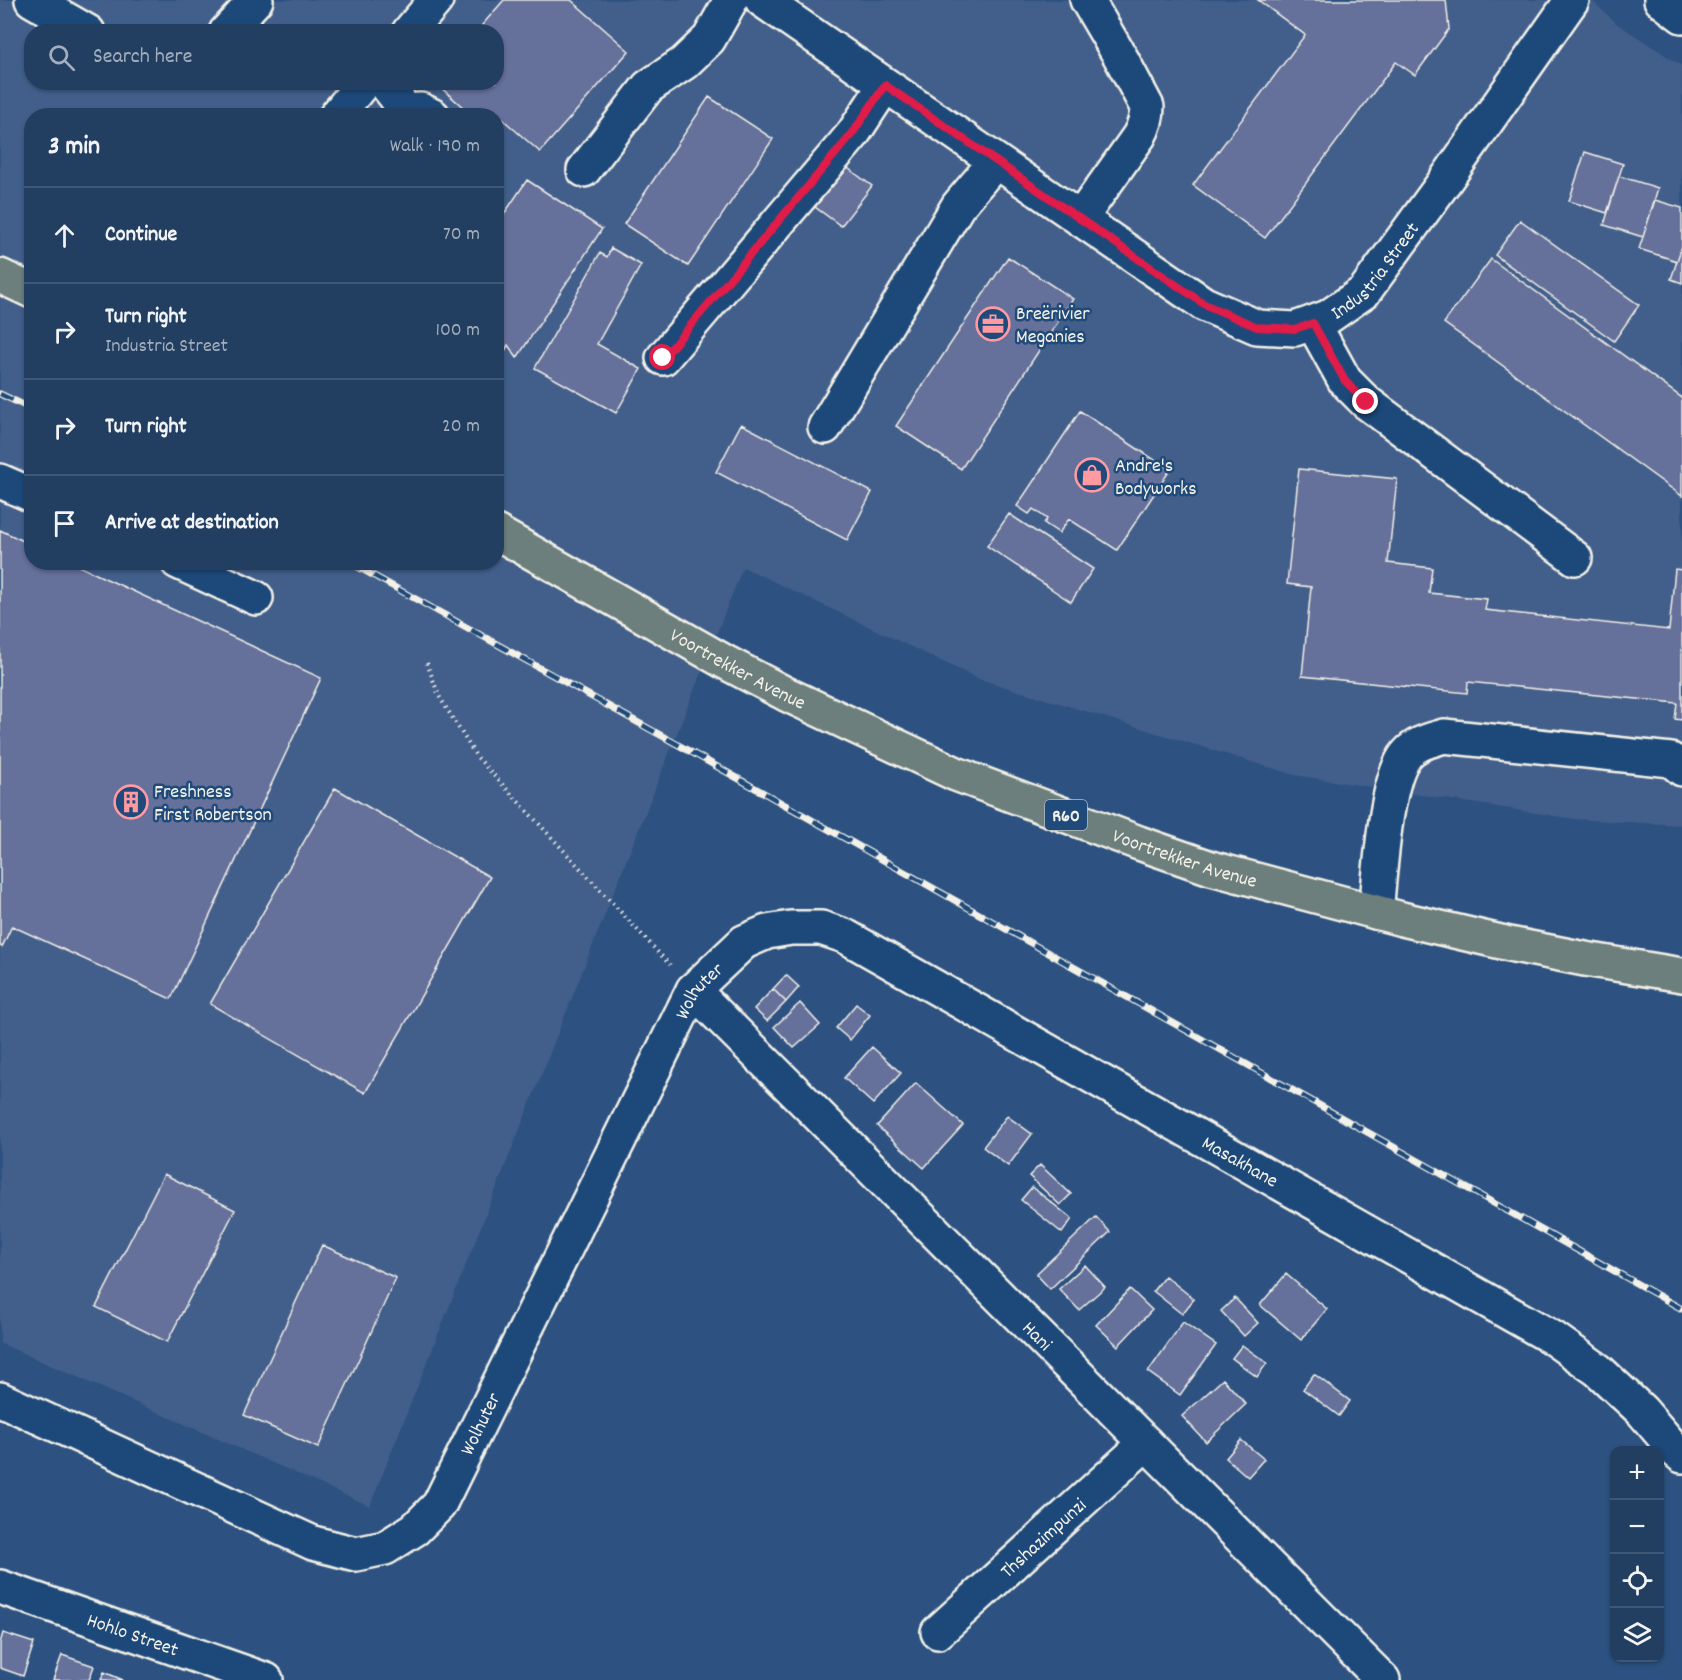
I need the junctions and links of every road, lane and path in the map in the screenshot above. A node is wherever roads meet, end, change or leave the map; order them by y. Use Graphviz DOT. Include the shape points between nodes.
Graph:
graph roads {
  1 [pos="32,0"];
  2 [pos="256,0"];
  3 [pos="436,0"];
  4 [pos="731,0"];
  5 [pos="762,0"];
  6 [pos="1086,0"];
  7 [pos="1572,0"];
  8 [pos="1661,0"];
  9 [pos="1682,16"];
  10 [pos="74,24"];
  11 [pos="234,24"];
  12 [pos="416,24"];
  13 [pos="885,85"];
  14 [pos="357,90"];
  15 [pos="390,90"];
  16 [pos="343,108"];
  17 [pos="405,108"];
  18 [pos="996,161"];
  19 [pos="584,170"];
  20 [pos="1080,219"];
  21 [pos="0,276"];
  22 [pos="24,287"];
  23 [pos="1313,323"];
  24 [pos="663,358"];
  25 [pos="825,427"];
  26 [pos="0,481"];
  27 [pos="24,492"];
  28 [pos="504,537"];
  29 [pos="1575,558"];
  30 [pos="195,570"];
  31 [pos="256,598"];
  32 [pos="427,663"];
  33 [pos="1682,770"];
  34 [pos="1376,912"];
  35 [pos="767,932"];
  36 [pos="1682,972"];
  37 [pos="693,990"];
  38 [pos="0,1399"];
  39 [pos="1146,1443"];
  40 [pos="1682,1456"];
  41 [pos="0,1587"];
  42 [pos="938,1632"];
  43 [pos="266,1680"];
  44 [pos="1383,1680"];
  1 -- 10 [label="street"];
  2 -- 11 [label="street"];
  3 -- 12 [label="street"];
  4 -- 19 [label="street" via="709,39 684,63 648,87"];
  5 -- 13 [label="street, Industria Street"];
  6 -- 20 [label="street" via="1121,58 1147,114 1139,136"];
  7 -- 23 [label="street, Industria Street" via="1364,292"];
  8 -- 9 [label="street"];
  13 -- 18 [label="street, Industria Street"];
  13 -- 24 [label="street" via="852,134"];
  14 -- 16 [label="street"];
  15 -- 17 [label="street"];
  18 -- 20 [label="street, Industria Street"];
  18 -- 25 [label="street" via="958,206"];
  20 -- 23 [label="street, Industria Street" via="1204,304 1257,327 1295,329"];
  21 -- 22 [label="main road"];
  23 -- 29 [label="street" via="1345,381 1366,402"];
  26 -- 27 [label="street"];
  28 -- 34 [label="main road, Voortrekker Avenue / R60" via="725,662 956,774 1211,868"];
  30 -- 31 [label="street"];
  32 -- 37 [label="path" via="439,696 476,756"];
  33 -- 34 [label="street" via="1671,760 1444,736 1418,745 1406,754 1395,777"];
  34 -- 36 [label="main road, Voortrekker Avenue / R60" via="1585,959"];
  35 -- 37 [label="street, Wolhuter" via="744,942"];
  35 -- 40 [label="street, Masakhane" via="821,928 845,936 1552,1338 1598,1370"];
  37 -- 38 [label="street, Wolhuter" via="439,1505 415,1529 385,1548 356,1554 313,1543"];
  37 -- 39 [label="street, Hani"];
  39 -- 42 [label="street, Thshazimpunzi"];
  39 -- 44 [label="street, Hani"];
  41 -- 43 [label="street, Hohlo Street"];
}
